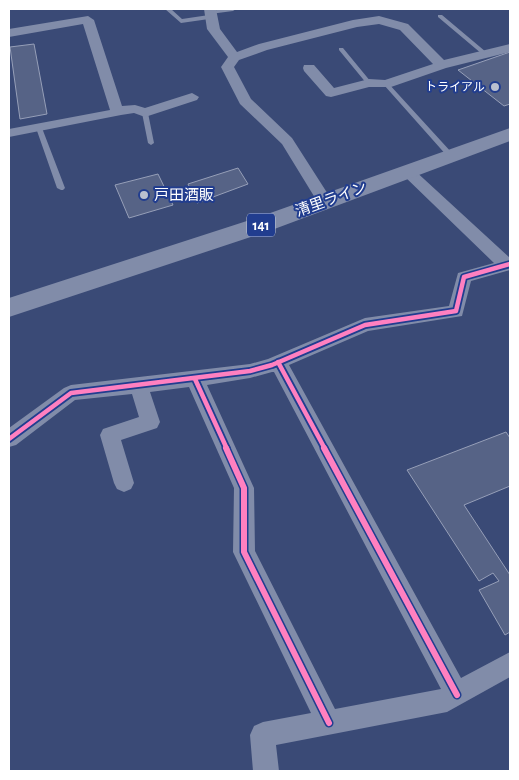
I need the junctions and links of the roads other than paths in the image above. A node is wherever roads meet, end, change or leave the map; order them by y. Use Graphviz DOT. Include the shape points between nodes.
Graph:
graph roads {
  1 [pos="168,9"];
  2 [pos="233,9"];
  3 [pos="372,9"];
  4 [pos="210,12"];
  5 [pos="440,16"];
  6 [pos="380,20"];
  7 [pos="9,33"];
  8 [pos="510,48"];
  9 [pos="341,49"];
  10 [pos="484,53"];
  11 [pos="235,57"];
  12 [pos="441,65"];
  13 [pos="310,68"];
  14 [pos="369,83"];
  15 [pos="386,84"];
  16 [pos="192,98"];
  17 [pos="117,111"];
  18 [pos="145,113"];
  19 [pos="39,128"];
  20 [pos="9,133"];
  21 [pos="510,134"];
  22 [pos="151,143"];
  23 [pos="450,155"];
  24 [pos="406,172"];
  25 [pos="61,188"];
  26 [pos="325,202"];
  27 [pos="508,264"];
  28 [pos="9,308"];
  29 [pos="278,362"];
  30 [pos="195,379"];
  31 [pos="138,385"];
  32 [pos="9,438"];
  33 [pos="124,483"];
  34 [pos="510,664"];
  35 [pos="457,695"];
  36 [pos="329,724"];
  37 [pos="266,771"];
  1 -- 4 [label="lane" via="181,20"];
  2 -- 4 [label="lane"];
  3 -- 6 [label="street"];
  4 -- 11 [label="street" via="218,38"];
  5 -- 10 [label="lane"];
  6 -- 11 [label="street" via="272,44"];
  6 -- 12 [label="street" via="404,27"];
  7 -- 17 [label="street" via="88,20"];
  8 -- 10 [label="street"];
  9 -- 14 [label="lane"];
  10 -- 12 [label="street"];
  11 -- 26 [label="street" via="228,67 245,101 287,141"];
  12 -- 15 [label="street"];
  13 -- 14 [label="street" via="331,93"];
  14 -- 15 [label="street"];
  15 -- 23 [label="lane"];
  16 -- 18 [label="street"];
  17 -- 18 [label="street" via="135,109"];
  17 -- 19 [label="street"];
  18 -- 22 [label="lane"];
  19 -- 20 [label="street"];
  19 -- 25 [label="lane"];
  21 -- 23 [label="highway, 清里ライン / 141"];
  23 -- 24 [label="highway, 清里ライン / 141"];
  24 -- 26 [label="highway, 清里ライン / 141"];
  24 -- 27 [label="street"];
  26 -- 28 [label="highway, 清里ライン / 141"];
  27 -- 29 [label="street" via="464,278 456,311 365,325"];
  29 -- 30 [label="street" via="250,371"];
  29 -- 35 [label="street"];
  30 -- 31 [label="street"];
  30 -- 36 [label="street" via="244,488 244,552"];
  31 -- 32 [label="street" via="71,393"];
  31 -- 33 [label="street" via="150,422 110,435"];
  34 -- 35 [label="street"];
  35 -- 36 [label="street" via="416,708"];
  36 -- 37 [label="street" via="263,736"];
}
